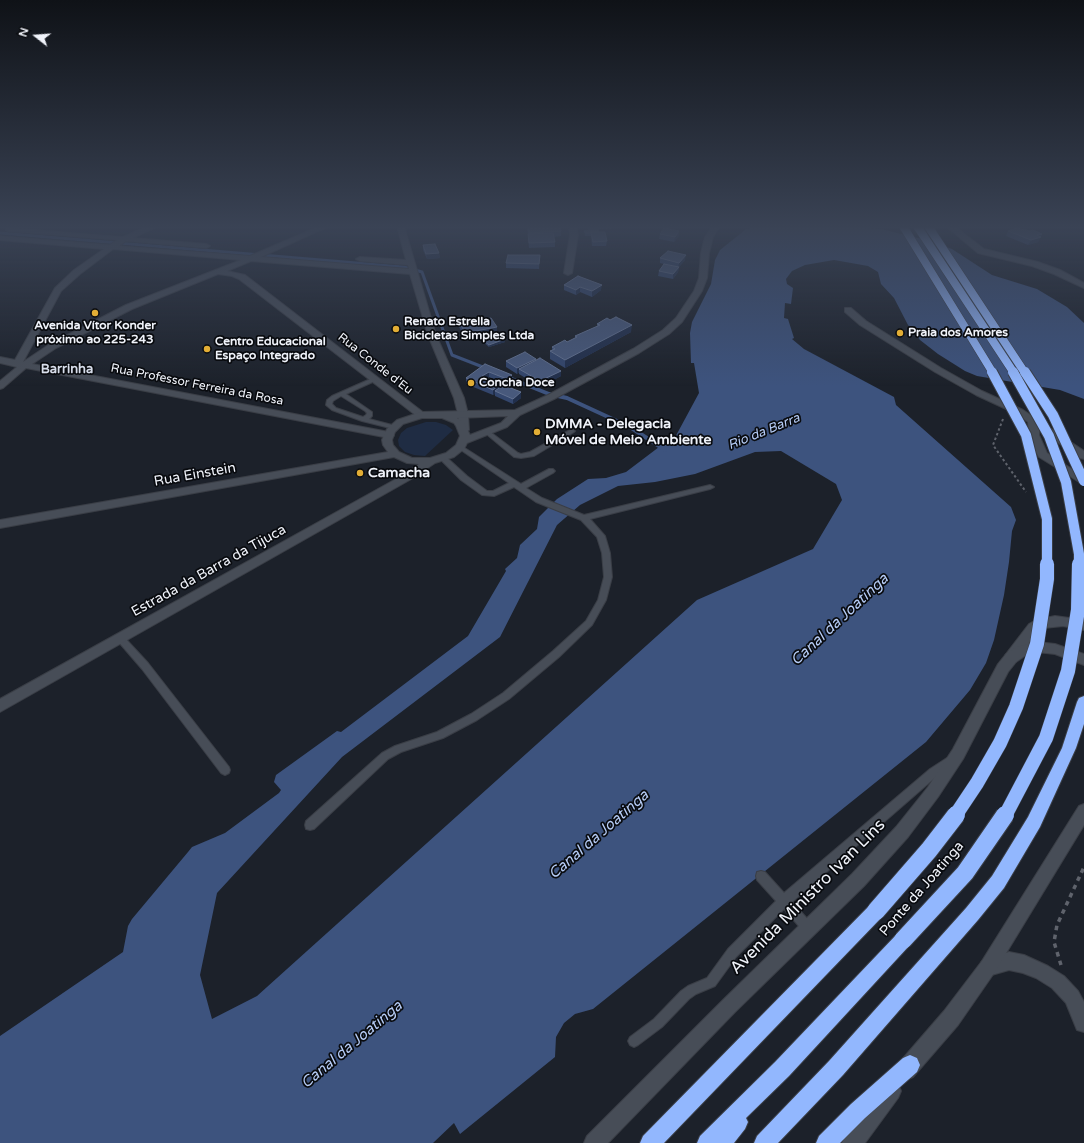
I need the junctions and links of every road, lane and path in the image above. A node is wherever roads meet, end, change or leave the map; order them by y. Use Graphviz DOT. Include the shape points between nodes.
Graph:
graph roads {
  1 [pos="69,279"];
  2 [pos="196,279"];
  3 [pos="245,279"];
  4 [pos="415,279"];
  5 [pos="702,279"];
  6 [pos="936,279"];
  7 [pos="952,279"];
  8 [pos="963,279"];
  9 [pos="1071,279"];
  10 [pos="1084,286"];
  11 [pos="848,310"];
  12 [pos="0,360"];
  13 [pos="21,365"];
  14 [pos="375,380"];
  15 [pos="0,386"];
  16 [pos="342,394"];
  17 [pos="1008,406"];
  18 [pos="517,413"];
  19 [pos="463,414"];
  20 [pos="494,414"];
  21 [pos="421,415"];
  22 [pos="443,416"];
  23 [pos="364,420"];
  24 [pos="1033,421"];
  25 [pos="504,425"];
  26 [pos="394,426"];
  27 [pos="464,430"];
  28 [pos="572,431"];
  29 [pos="487,432"];
  30 [pos="388,435"];
  31 [pos="462,444"];
  32 [pos="395,454"];
  33 [pos="1084,456"];
  34 [pos="437,460"];
  35 [pos="551,471"];
  36 [pos="515,482"];
  37 [pos="1084,482"];
  38 [pos="521,487"];
  39 [pos="710,487"];
  40 [pos="1026,492"];
  41 [pos="584,518"];
  42 [pos="0,524"];
  43 [pos="1084,626"];
  44 [pos="120,638"];
  45 [pos="1011,658"];
  46 [pos="1084,660"];
  47 [pos="1084,702"];
  48 [pos="0,706"];
  49 [pos="958,754"];
  50 [pos="225,770"];
  51 [pos="1084,812"];
  52 [pos="310,825"];
  53 [pos="1084,867"];
  54 [pos="761,876"];
  55 [pos="784,901"];
  56 [pos="808,928"];
  57 [pos="988,967"];
  58 [pos="1066,970"];
  59 [pos="1084,1023"];
  60 [pos="634,1041"];
  61 [pos="910,1065"];
  62 [pos="782,1069"];
  63 [pos="594,1143"];
  64 [pos="650,1143"];
  65 [pos="707,1143"];
  66 [pos="720,1143"];
  67 [pos="764,1143"];
  68 [pos="826,1143"];
  69 [pos="852,1143"];
  1 -- 13 [label="street" via="58,290"];
  2 -- 13 [label="street" via="129,307 78,332"];
  3 -- 14 [label="street, Rua Conde d'Eu"];
  4 -- 19 [label="street" via="432,335"];
  5 -- 18 [label="street" via="679,320 651,342"];
  6 -- 64 [label="highway, Ponte da Joatinga, bridge" via="1010,403 1026,435 1047,519 1047,579 1037,644 1016,707 1000,743 977,783 929,850 876,911"];
  7 -- 62 [label="highway, Ponte da Joatinga, bridge" via="1020,383 1049,436 1066,482 1079,554 1078,610 1068,671 1046,738 1010,808 965,872"];
  8 -- 37 [label="highway, bridge" via="1053,415"];
  9 -- 10 [label="street"];
  11 -- 17 [label="street" via="863,323 938,370 978,393"];
  12 -- 13 [label="street, Rua Professor Ferreira da Rosa"];
  13 -- 15 [label="street"];
  13 -- 30 [label="street, Rua Professor Ferreira da Rosa"];
  14 -- 16 [label="lane"];
  14 -- 21 [label="street, Rua Conde d'Eu"];
  16 -- 23 [label="lane" via="370,413"];
  16 -- 23 [label="lane" via="330,400 329,405"];
  17 -- 24 [label="street"];
  17 -- 40 [label="path" via="993,444"];
  18 -- 20 [label="street"];
  18 -- 25 [label="street"];
  19 -- 20 [label="street"];
  19 -- 22 [label="street"];
  19 -- 27 [label="street"];
  20 -- 25 [label="street"];
  21 -- 22 [label="street"];
  21 -- 26 [label="street"];
  22 -- 27 [label="street" via="457,421"];
  23 -- 26 [label="lane"];
  24 -- 33 [label="street"];
  24 -- 37 [label="street" via="1034,435 1043,455"];
  25 -- 29 [label="street"];
  26 -- 30 [label="street"];
  27 -- 31 [label="street"];
  28 -- 29 [label="lane" via="532,454 521,456 516,455"];
  29 -- 31 [label="street"];
  30 -- 32 [label="street" via="388,445"];
  31 -- 34 [label="street" via="456,452"];
  31 -- 36 [label="lane"];
  32 -- 34 [label="street" via="411,460"];
  32 -- 42 [label="street, Rua Einstein"];
  34 -- 36 [label="lane" via="485,492 494,494"];
  34 -- 44 [label="street, Estrada da Barra da Tijuca"];
  35 -- 38 [label="lane"];
  36 -- 38 [label="lane"];
  38 -- 41 [label="lane" via="539,500"];
  39 -- 41 [label="lane"];
  41 -- 52 [label="lane" via="601,536 606,553 608,578 602,600 588,623 512,691 474,717 440,735 385,756"];
  43 -- 45 [label="street" via="1063,621 1041,624 1028,634"];
  44 -- 48 [label="street, Estrada da Barra da Tijuca"];
  44 -- 50 [label="lane" via="145,666"];
  45 -- 46 [label="street, Avenida Ministro Ivan Lins" via="1022,651 1037,647 1055,649"];
  45 -- 49 [label="street, Avenida Ministro Ivan Lins" via="1003,668"];
  47 -- 67 [label="highway" via="1068,748 1034,822 998,882 836,1068"];
  49 -- 55 [label="lane"];
  49 -- 56 [label="street, Avenida Ministro Ivan Lins" via="902,832 858,880"];
  51 -- 57 [label="street"];
  53 -- 58 [label="path" via="1057,925 1054,942 1061,965"];
  54 -- 55 [label="lane"];
  55 -- 56 [label="lane"];
  55 -- 60 [label="lane" via="732,953 711,982 685,995 658,1023"];
  56 -- 63 [label="street, Avenida Ministro Ivan Lins"];
  57 -- 59 [label="street" via="1009,961 1042,972 1058,982 1072,997"];
  57 -- 61 [label="street" via="951,1018"];
  61 -- 68 [label="highway"];
  61 -- 69 [label="street"];
  62 -- 65 [label="highway"];
  62 -- 66 [label="highway"];
}
